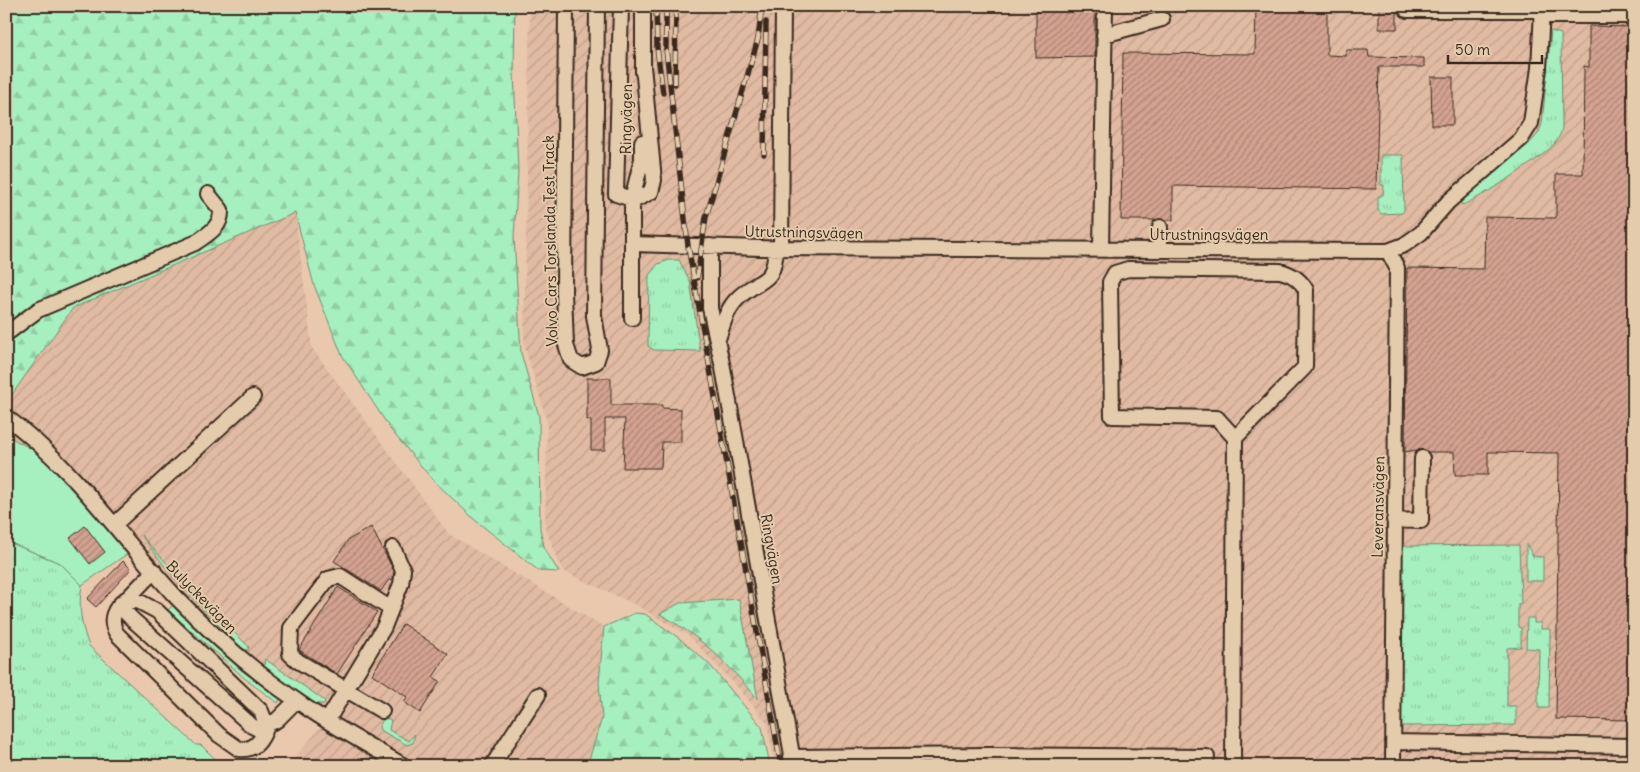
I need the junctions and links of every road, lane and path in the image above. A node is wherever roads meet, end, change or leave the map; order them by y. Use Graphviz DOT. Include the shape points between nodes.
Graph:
graph roads {
  1 [pos="566,6"];
  2 [pos="596,6"];
  3 [pos="621,6"];
  4 [pos="643,6"];
  5 [pos="783,6"];
  6 [pos="1105,6"];
  7 [pos="1407,10"];
  8 [pos="1542,13"];
  9 [pos="1634,16"];
  10 [pos="1162,19"];
  11 [pos="1104,35"];
  12 [pos="208,194"];
  13 [pos="632,199"];
  14 [pos="1160,227"];
  15 [pos="633,244"];
  16 [pos="710,246"];
  17 [pos="778,248"];
  18 [pos="1102,249"];
  19 [pos="1160,250"];
  20 [pos="1388,250"];
  21 [pos="632,318"];
  22 [pos="6,334"];
  23 [pos="718,339"];
  24 [pos="253,397"];
  25 [pos="6,417"];
  26 [pos="1235,438"];
  27 [pos="1422,458"];
  28 [pos="1394,520"];
  29 [pos="114,525"];
  30 [pos="393,548"];
  31 [pos="154,571"];
  32 [pos="126,599"];
  33 [pos="391,609"];
  34 [pos="346,690"];
  35 [pos="538,695"];
  36 [pos="296,701"];
  37 [pos="382,711"];
  38 [pos="327,721"];
  39 [pos="267,726"];
  40 [pos="1393,742"];
  41 [pos="1634,746"];
  42 [pos="1207,757"];
  43 [pos="792,761"];
  44 [pos="404,766"];
  45 [pos="492,766"];
  46 [pos="1233,766"];
  47 [pos="1393,766"];
  1 -- 2 [label="street, Volvo Cars Torslanda Test Track" via="566,344 570,360 582,367 596,362 600,350 594,316"];
  3 -- 13 [label="street" via="616,194"];
  4 -- 13 [label="street, Ringvägen" via="642,159"];
  5 -- 17 [label="street, Ringvägen"];
  6 -- 11 [label="street"];
  7 -- 8 [label="street"];
  8 -- 9 [label="street"];
  8 -- 20 [label="street, Utrustningsvägen" via="1531,123 1521,139 1448,202 1421,233 1404,245"];
  10 -- 11 [label="street"];
  11 -- 18 [label="street"];
  12 -- 22 [label="street" via="221,210 216,228 184,248 38,310"];
  13 -- 15 [label="street, Ringvägen"];
  14 -- 19 [label="street"];
  15 -- 16 [label="street"];
  15 -- 21 [label="street, Ringvägen"];
  16 -- 17 [label="street, Utrustningsvägen"];
  16 -- 23 [label="street, Ringvägen" via="709,289"];
  17 -- 18 [label="street, Utrustningsvägen"];
  17 -- 23 [label="street, Ringvägen" via="770,275 739,297 727,313"];
  18 -- 19 [label="street, Utrustningsvägen"];
  19 -- 20 [label="street, Utrustningsvägen"];
  20 -- 28 [label="street, Leveransvägen" via="1397,268"];
  23 -- 43 [label="street, Ringvägen"];
  24 -- 29 [label="street"];
  25 -- 29 [label="street, Bulyckevägen" via="27,432 70,473"];
  26 -- 26 [label="street" via="1305,367 1306,290 1302,283 1280,271 1128,269 1115,273 1110,282 1112,416 1217,418"];
  26 -- 46 [label="street"];
  27 -- 28 [label="street" via="1421,521"];
  28 -- 40 [label="street, Leveransvägen"];
  29 -- 31 [label="street, Bulyckevägen"];
  30 -- 33 [label="street" via="404,575"];
  31 -- 32 [label="street"];
  31 -- 36 [label="street, Bulyckevägen" via="227,646"];
  32 -- 39 [label="street" via="156,611 261,711"];
  32 -- 39 [label="street" via="123,608 133,620 252,726 258,729"];
  32 -- 39 [label="street" via="114,614 113,627 117,634 220,735 239,749 244,749 260,742"];
  33 -- 34 [label="street" via="384,627"];
  33 -- 34 [label="street" via="340,576 334,576 328,579 291,628 290,654"];
  34 -- 37 [label="street"];
  34 -- 38 [label="street"];
  35 -- 45 [label="street"];
  36 -- 38 [label="street, Bulyckevägen"];
  36 -- 39 [label="street"];
  38 -- 44 [label="street, Bulyckevägen"];
  40 -- 41 [label="street"];
  40 -- 47 [label="street, Leveransvägen"];
  42 -- 43 [label="street"];
}
